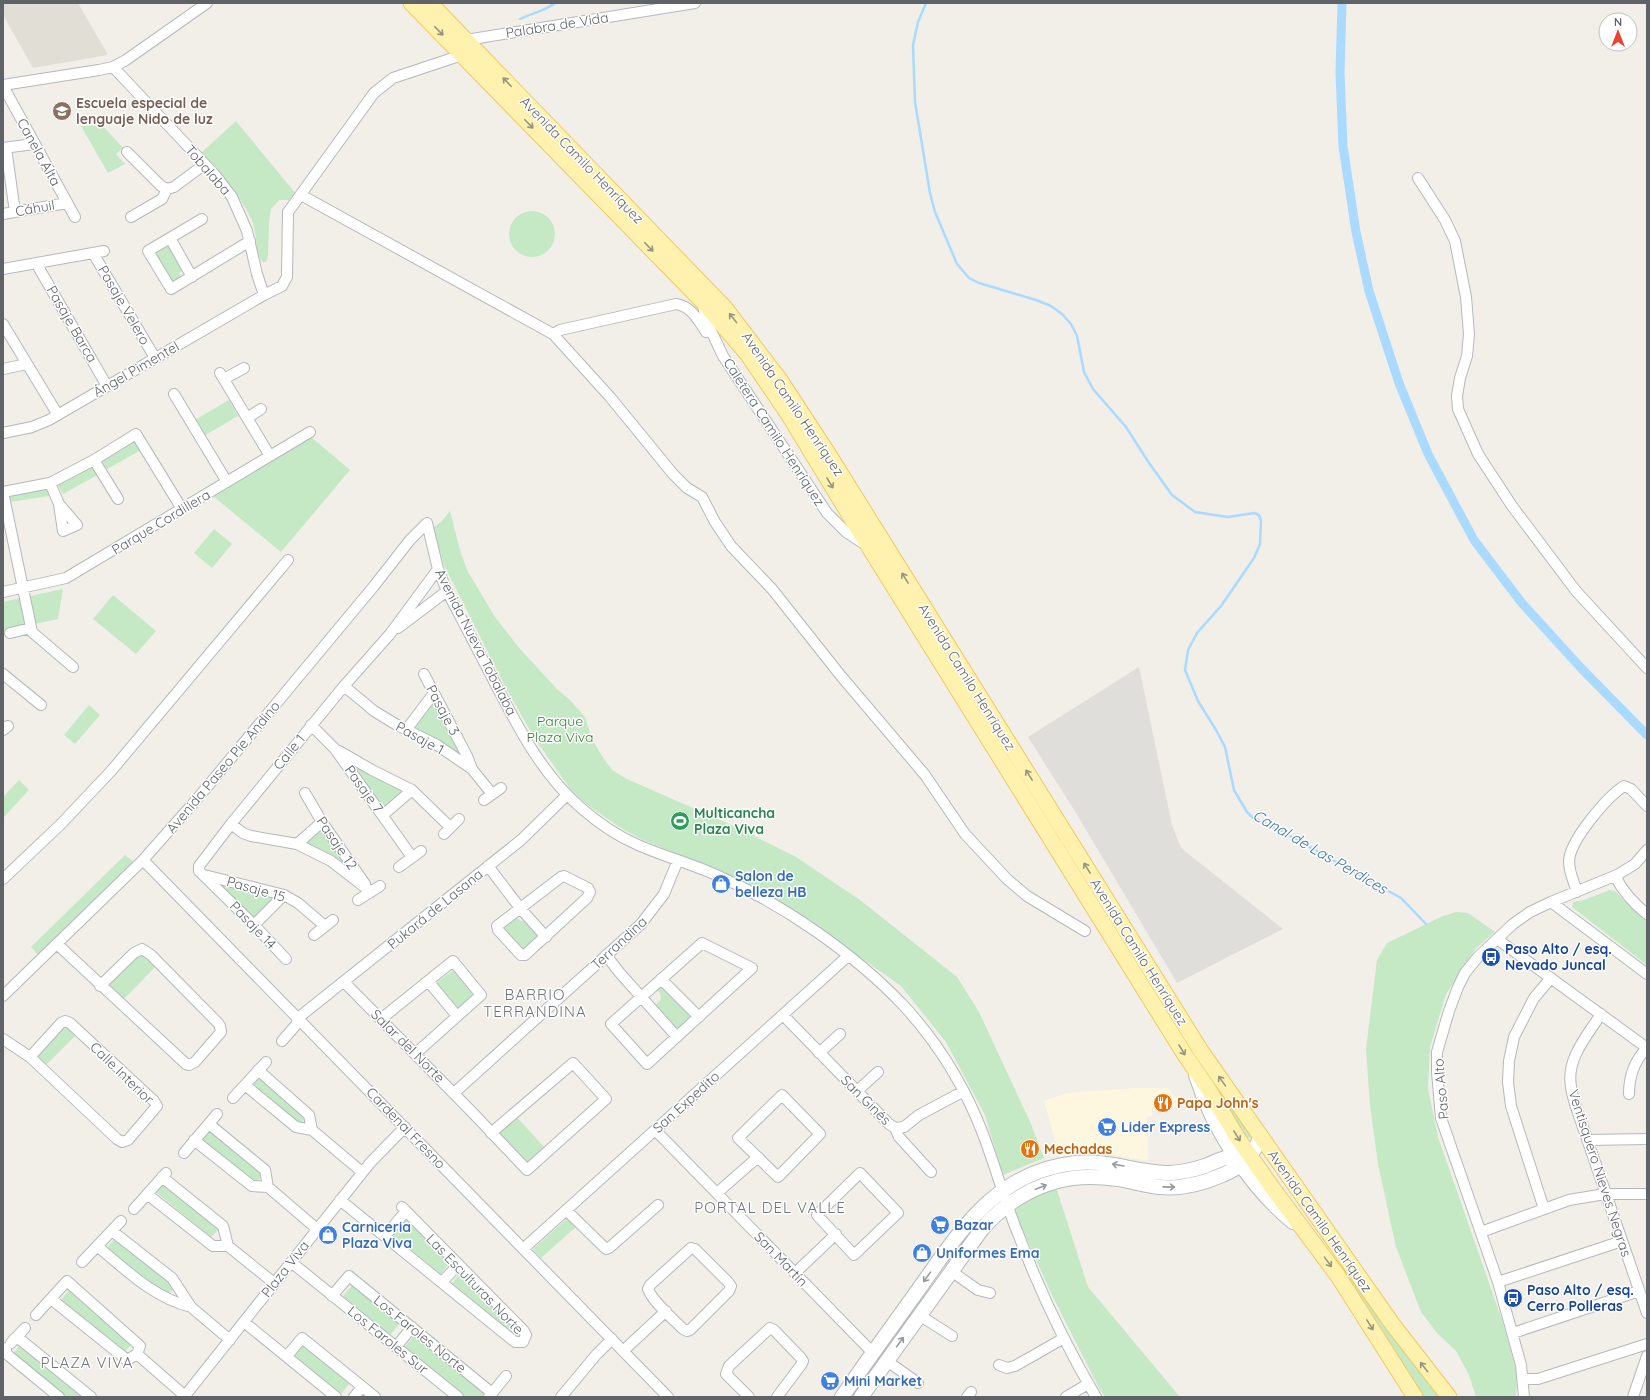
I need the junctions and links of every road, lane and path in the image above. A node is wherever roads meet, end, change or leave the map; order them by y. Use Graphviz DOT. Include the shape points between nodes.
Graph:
graph roads {
  1 [pos="206,3"];
  2 [pos="411,3"];
  3 [pos="430,3"];
  4 [pos="695,3"];
  5 [pos="466,40"];
  6 [pos="462,55"];
  7 [pos="113,67"];
  8 [pos="3,85"];
  9 [pos="34,144"];
  10 [pos="4,148"];
  11 [pos="127,152"];
  12 [pos="205,164"];
  13 [pos="1418,178"];
  14 [pos="167,189"];
  15 [pos="301,195"];
  16 [pos="67,203"];
  17 [pos="16,212"];
  18 [pos="3,214"];
  19 [pos="75,217"];
  20 [pos="131,217"];
  21 [pos="202,219"];
  22 [pos="170,238"];
  23 [pos="250,241"];
  24 [pos="104,251"];
  25 [pos="93,253"];
  26 [pos="36,263"];
  27 [pos="3,269"];
  28 [pos="192,277"];
  29 [pos="264,295"];
  30 [pos="702,301"];
  31 [pos="4,328"];
  32 [pos="553,334"];
  33 [pos="723,356"];
  34 [pos="155,358"];
  35 [pos="27,364"];
  36 [pos="244,368"];
  37 [pos="3,369"];
  38 [pos="107,386"];
  39 [pos="174,394"];
  40 [pos="261,409"];
  41 [pos="58,415"];
  42 [pos="247,418"];
  43 [pos="310,432"];
  44 [pos="3,433"];
  45 [pos="270,456"];
  46 [pos="94,460"];
  47 [pos="227,482"];
  48 [pos="50,483"];
  49 [pos="3,492"];
  50 [pos="118,499"];
  51 [pos="59,504"];
  52 [pos="182,509"];
  53 [pos="427,523"];
  54 [pos="7,534"];
  55 [pos="869,547"];
  56 [pos="288,560"];
  57 [pos="438,569"];
  58 [pos="23,588"];
  59 [pos="447,591"];
  60 [pos="3,592"];
  61 [pos="31,628"];
  62 [pos="10,633"];
  63 [pos="390,634"];
  64 [pos="73,667"];
  65 [pos="1647,668"];
  66 [pos="3,674"];
  67 [pos="424,674"];
  68 [pos="344,686"];
  69 [pos="434,693"];
  70 [pos="41,705"];
  71 [pos="311,725"];
  72 [pos="406,730"];
  73 [pos="335,749"];
  74 [pos="472,769"];
  75 [pos="412,790"];
  76 [pos="305,794"];
  77 [pos="567,795"];
  78 [pos="484,800"];
  79 [pos="1647,806"];
  80 [pos="383,815"];
  81 [pos="459,819"];
  82 [pos="322,822"];
  83 [pos="231,824"];
  84 [pos="297,844"];
  85 [pos="1647,850"];
  86 [pos="421,851"];
  87 [pos="412,857"];
  88 [pos="143,860"];
  89 [pos="678,860"];
  90 [pos="488,866"];
  91 [pos="399,867"];
  92 [pos="5,874"];
  93 [pos="202,874"];
  94 [pos="1615,876"];
  95 [pos="380,886"];
  96 [pos="370,892"];
  97 [pos="1577,892"];
  98 [pos="284,895"];
  99 [pos="358,900"];
  100 [pos="1551,902"];
  101 [pos="520,908"];
  102 [pos="1647,914"];
  103 [pos="254,926"];
  104 [pos="1085,931"];
  105 [pos="314,935"];
  106 [pos="546,937"];
  107 [pos="1497,939"];
  108 [pos="57,944"];
  109 [pos="606,955"];
  110 [pos="848,956"];
  111 [pos="286,959"];
  112 [pos="1647,974"];
  113 [pos="1551,978"];
  114 [pos="661,979"];
  115 [pos="428,981"];
  116 [pos="344,982"];
  117 [pos="100,986"];
  118 [pos="3,996"];
  119 [pos="641,997"];
  120 [pos="1601,1014"];
  121 [pos="782,1015"];
  122 [pos="457,1016"];
  123 [pos="699,1017"];
  124 [pos="298,1018"];
  125 [pos="381,1019"];
  126 [pos="840,1034"];
  127 [pos="677,1037"];
  128 [pos="3,1039"];
  129 [pos="282,1041"];
  130 [pos="1647,1048"];
  131 [pos="819,1053"];
  132 [pos="415,1054"];
  133 [pos="30,1057"];
  134 [pos="266,1062"];
  135 [pos="258,1070"];
  136 [pos="878,1072"];
  137 [pos="246,1085"];
  138 [pos="857,1091"];
  139 [pos="964,1091"];
  140 [pos="454,1093"];
  141 [pos="1629,1094"];
  142 [pos="233,1098"];
  143 [pos="217,1114"];
  144 [pos="209,1124"];
  145 [pos="405,1127"];
  146 [pos="895,1128"];
  147 [pos="312,1130"];
  148 [pos="655,1130"];
  149 [pos="491,1133"];
  150 [pos="1261,1136"];
  151 [pos="1647,1139"];
  152 [pos="194,1140"];
  153 [pos="1587,1140"];
  154 [pos="184,1153"];
  155 [pos="758,1157"];
  156 [pos="1243,1158"];
  157 [pos="1198,1168"];
  158 [pos="362,1172"];
  159 [pos="931,1172"];
  160 [pos="1200,1184"];
  161 [pos="268,1187"];
  162 [pos="1002,1192"];
  163 [pos="717,1193"];
  164 [pos="147,1194"];
  165 [pos="1606,1194"];
  166 [pos="1647,1194"];
  167 [pos="340,1200"];
  168 [pos="658,1205"];
  169 [pos="1007,1205"];
  170 [pos="134,1208"];
  171 [pos="1544,1209"];
  172 [pos="566,1210"];
  173 [pos="121,1221"];
  174 [pos="318,1229"];
  175 [pos="112,1231"];
  176 [pos="1481,1232"];
  177 [pos="836,1234"];
  178 [pos="385,1236"];
  179 [pos="1622,1241"];
  180 [pos="1335,1243"];
  181 [pos="97,1246"];
  182 [pos="228,1246"];
  183 [pos="523,1249"];
  184 [pos="82,1262"];
  185 [pos="291,1262"];
  186 [pos="458,1265"];
  187 [pos="951,1271"];
  188 [pos="795,1273"];
  189 [pos="442,1282"];
  190 [pos="1498,1282"];
  191 [pos="274,1283"];
  192 [pos="1639,1290"];
  193 [pos="990,1293"];
  194 [pos="332,1296"];
  195 [pos="51,1298"];
  196 [pos="191,1307"];
  197 [pos="666,1311"];
  198 [pos="1647,1313"];
  199 [pos="36,1315"];
  200 [pos="919,1315"];
  201 [pos="244,1322"];
  202 [pos="412,1327"];
  203 [pos="25,1328"];
  204 [pos="1513,1333"];
  205 [pos="952,1336"];
  206 [pos="1064,1338"];
  207 [pos="14,1339"];
  208 [pos="612,1339"];
  209 [pos="230,1340"];
  210 [pos="1647,1344"];
  211 [pos="396,1347"];
  212 [pos="5,1350"];
  213 [pos="623,1351"];
  214 [pos="873,1353"];
  215 [pos="137,1354"];
  216 [pos="287,1356"];
  217 [pos="1647,1356"];
  218 [pos="887,1361"];
  219 [pos="999,1365"];
  220 [pos="506,1376"];
  221 [pos="1523,1379"];
  222 [pos="918,1383"];
  223 [pos="1088,1384"];
  224 [pos="362,1387"];
  225 [pos="491,1395"];
  226 [pos="744,1395"];
  227 [pos="185,1396"];
  228 [pos="1414,1396"];
  229 [pos="58,1397"];
  230 [pos="91,1397"];
  231 [pos="336,1397"];
  232 [pos="354,1397"];
  233 [pos="375,1397"];
  234 [pos="458,1397"];
  235 [pos="561,1397"];
  236 [pos="668,1397"];
  237 [pos="777,1397"];
  238 [pos="842,1397"];
  239 [pos="861,1397"];
  240 [pos="1066,1397"];
  241 [pos="1096,1397"];
  242 [pos="1449,1397"];
  243 [pos="1524,1397"];
  244 [pos="1633,1397"];
  1 -- 7 [label="street"];
  2 -- 6 [label="main road, Avenida Camilo Henríquez, one-way"];
  3 -- 5 [label="main road, Avenida Camilo Henríquez"];
  4 -- 5 [label="street, Palabra de Vida"];
  150 -- 5 [label="main road, Avenida Camilo Henríquez, one-way" via="1201,1051 780,380 725,308"];
  6 -- 15 [label="street, Ángel Pimentel" via="393,78 374,93"];
  6 -- 30 [label="main road, Avenida Camilo Henríquez, one-way"];
  7 -- 8 [label="street"];
  7 -- 12 [label="street, Tobalaba"];
  8 -- 9 [label="street, Canela Alta"];
  9 -- 10 [label="street"];
  9 -- 16 [label="street, Canela Alta"];
  10 -- 17 [label="street"];
  11 -- 14 [label="street"];
  12 -- 14 [label="street" via="174,187"];
  12 -- 23 [label="street, Tobalaba" via="232,197"];
  13 -- 65 [label="street" via="1445,220 1455,241 1466,297 1469,334 1467,356 1457,396 1458,409 1478,454 1512,506 1576,591"];
  14 -- 20 [label="street" via="162,198"];
  15 -- 29 [label="street, Ángel Pimentel" via="288,212 287,277 282,286"];
  15 -- 32 [label="street"];
  16 -- 17 [label="street, Cáhuil"];
  16 -- 19 [label="street, Canela Alta"];
  17 -- 18 [label="street, Cáhuil"];
  21 -- 22 [label="street"];
  22 -- 28 [label="street"];
  22 -- 28 [label="street" via="148,251 170,289"];
  23 -- 28 [label="street"];
  23 -- 29 [label="street, Tobalaba"];
  24 -- 25 [label="street"];
  25 -- 26 [label="street"];
  25 -- 34 [label="street, Pasaje Velero"];
  26 -- 27 [label="street"];
  26 -- 38 [label="street, Pasaje Barca"];
  29 -- 34 [label="street, Ángel Pimentel"];
  30 -- 33 [label="street, Caletera Camilo Henríquez" via="706,320"];
  30 -- 55 [label="main road, Avenida Camilo Henríquez, one-way" via="734,337 776,395"];
  31 -- 35 [label="street"];
  32 -- 33 [label="street" via="560,330 668,305 684,305 694,314"];
  32 -- 104 [label="street" via="610,397 673,474 687,488 702,497 731,546 772,590 925,775 965,834 1026,896"];
  33 -- 55 [label="street, Caletera Camilo Henríquez" via="827,513 846,532"];
  34 -- 38 [label="street, Ángel Pimentel"];
  35 -- 37 [label="street"];
  35 -- 41 [label="street"];
  36 -- 42 [label="street" via="222,376"];
  38 -- 41 [label="street, Ángel Pimentel"];
  39 -- 47 [label="street"];
  40 -- 42 [label="street"];
  41 -- 44 [label="street, Ángel Pimentel" via="36,426"];
  42 -- 45 [label="street"];
  43 -- 45 [label="street, Parque Cordillera"];
  45 -- 47 [label="street, Parque Cordillera"];
  46 -- 48 [label="street"];
  46 -- 50 [label="street"];
  46 -- 52 [label="street" via="136,434"];
  47 -- 52 [label="street, Parque Cordillera"];
  48 -- 49 [label="street"];
  48 -- 51 [label="street"];
  49 -- 54 [label="street"];
  52 -- 58 [label="street, Parque Cordillera" via="66,578"];
  53 -- 57 [label="street, Avenida Nueva Tobalaba"];
  53 -- 88 [label="street, Avenida Paseo Pie Andino" via="410,540 197,799"];
  54 -- 58 [label="street"];
  55 -- 156 [label="main road, Avenida Camilo Henríquez, one-way" via="1194,1067"];
  56 -- 92 [label="street" via="112,770 66,819"];
  57 -- 59 [label="street, Avenida Nueva Tobalaba"];
  57 -- 63 [label="street, Calle 1"];
  58 -- 60 [label="street, Parque Cordillera"];
  58 -- 61 [label="street"];
  59 -- 63 [label="street, Calle 1"];
  59 -- 77 [label="street, Avenida Nueva Tobalaba" via="521,732 546,770"];
  61 -- 62 [label="street"];
  61 -- 64 [label="street" via="34,634"];
  63 -- 68 [label="street, Calle 1"];
  66 -- 70 [label="street"];
  67 -- 69 [label="street, Pasaje 3"];
  68 -- 71 [label="street, Calle 1"];
  68 -- 72 [label="street, Pasaje 1" via="374,711"];
  69 -- 72 [label="street"];
  69 -- 74 [label="street, Pasaje 3"];
  71 -- 73 [label="street, Pasaje 7"];
  71 -- 83 [label="street, Calle 1"];
  72 -- 74 [label="street, Pasaje 1"];
  73 -- 75 [label="street"];
  73 -- 80 [label="street, Pasaje 7"];
  74 -- 78 [label="street, Pasaje 1" via="497,791"];
  75 -- 80 [label="street"];
  75 -- 81 [label="street" via="447,831"];
  76 -- 82 [label="street, Pasaje 12"];
  77 -- 89 [label="street, Avenida Nueva Tobalaba" via="593,818 622,837"];
  77 -- 90 [label="street, Pukará de Lasana" via="521,840"];
  79 -- 97 [label="street" via="1631,789 1624,786 1616,791 1582,830 1572,848 1569,861 1570,874"];
  80 -- 87 [label="street, Pasaje 7"];
  82 -- 84 [label="street"];
  82 -- 96 [label="street, Pasaje 12"];
  83 -- 84 [label="street" via="251,836"];
  83 -- 93 [label="street, Calle 1" via="201,863 199,871"];
  84 -- 96 [label="street" via="331,862"];
  85 -- 94 [label="street, Paso Alto" via="1635,864"];
  86 -- 87 [label="street"];
  87 -- 91 [label="street"];
  88 -- 108 [label="street, Avenida Paseo Pie Andino"];
  88 -- 124 [label="street, Cardenal Fresno"];
  89 -- 109 [label="street, Terrandina" via="669,884 657,904 641,924"];
  89 -- 110 [label="street, Avenida Nueva Tobalaba" via="754,894 798,920"];
  90 -- 101 [label="street"];
  90 -- 116 [label="street, Pukará de Lasana"];
  93 -- 98 [label="street, Pasaje 15"];
  93 -- 103 [label="street, Pasaje 14"];
  94 -- 97 [label="street, Paso Alto"];
  94 -- 102 [label="street" via="1628,897"];
  95 -- 96 [label="street"];
  96 -- 99 [label="street"];
  97 -- 100 [label="street, Paso Alto"];
  98 -- 103 [label="street"];
  98 -- 105 [label="street, Pasaje 15" via="329,923"];
  100 -- 107 [label="street, Paso Alto" via="1530,912"];
  100 -- 112 [label="street"];
  101 -- 106 [label="street"];
  101 -- 106 [label="street" via="497,928 521,954 525,955"];
  101 -- 106 [label="street" via="562,877 568,877 588,888 590,892 586,898"];
  103 -- 111 [label="street, Pasaje 14"];
  107 -- 113 [label="street"];
  107 -- 176 [label="street, Paso Alto" via="1465,973 1458,987 1436,1061 1441,1118"];
  108 -- 117 [label="street"];
  108 -- 118 [label="street, Avenida Paseo Pie Andino"];
  109 -- 119 [label="street"];
  109 -- 140 [label="street, Terrandina"];
  110 -- 121 [label="street, San Expedito"];
  110 -- 139 [label="street, Avenida Nueva Tobalaba" via="893,995 919,1024 943,1056"];
  113 -- 120 [label="street"];
  113 -- 171 [label="street" via="1534,998 1514,1037 1508,1082 1511,1106"];
  114 -- 119 [label="street"];
  114 -- 123 [label="street"];
  114 -- 123 [label="street" via="702,943 752,968"];
  115 -- 122 [label="street"];
  115 -- 122 [label="street" via="453,961 481,995"];
  115 -- 125 [label="street"];
  116 -- 124 [label="street, Pukará de Lasana"];
  116 -- 125 [label="street, Salar del Norte"];
  117 -- 117 [label="street" via="134,953 142,949 218,1023 221,1032 189,1066"];
  119 -- 127 [label="street"];
  119 -- 127 [label="street" via="611,1024 647,1064"];
  120 -- 130 [label="street"];
  120 -- 153 [label="street, Ventisquero Nieves Negras" via="1574,1055 1571,1070 1570,1086"];
  121 -- 131 [label="street, San Ginés"];
  121 -- 148 [label="street, San Expedito"];
  122 -- 132 [label="street"];
  123 -- 127 [label="street"];
  124 -- 129 [label="street" via="296,1026"];
  124 -- 145 [label="street, Cardenal Fresno"];
  125 -- 132 [label="street, Salar del Norte"];
  126 -- 131 [label="street"];
  128 -- 133 [label="street, Calle Interior"];
  130 -- 141 [label="street" via="1635,1064"];
  131 -- 138 [label="street, San Ginés"];
  132 -- 140 [label="street, Salar del Norte"];
  133 -- 133 [label="street, Calle Interior" via="65,1021 157,1106 128,1140 122,1142"];
  134 -- 135 [label="street"];
  135 -- 137 [label="street"];
  135 -- 147 [label="street" via="309,1115"];
  136 -- 138 [label="street"];
  137 -- 142 [label="street"];
  137 -- 147 [label="street" via="296,1127"];
  138 -- 146 [label="street, San Ginés"];
  139 -- 146 [label="street, San Ginés" via="919,1115 904,1127"];
  139 -- 162 [label="street, Avenida Nueva Tobalaba" via="982,1132"];
  140 -- 149 [label="street, Salar del Norte"];
  143 -- 144 [label="street"];
  144 -- 152 [label="street"];
  144 -- 161 [label="street" via="265,1170"];
  145 -- 158 [label="street, Plaza Viva"];
  145 -- 183 [label="street, Cardenal Fresno"];
  146 -- 159 [label="street" via="898,1137"];
  147 -- 158 [label="street"];
  148 -- 163 [label="street, San Martín"];
  148 -- 172 [label="street, San Expedito"];
  149 -- 149 [label="street, Salar del Norte" via="573,1063 606,1099 527,1170"];
  150 -- 156 [label="main road"];
  150 -- 180 [label="main road, Avenida Camilo Henríquez"];
  151 -- 153 [label="street"];
  152 -- 154 [label="street"];
  152 -- 161 [label="street" via="252,1186"];
  153 -- 165 [label="street, Ventisquero Nieves Negras"];
  155 -- 155 [label="street" via="738,1138 782,1095 820,1134 778,1177"];
  155 -- 163 [label="street"];
  156 -- 157 [label="main road"];
  156 -- 160 [label="main road" via="1226,1174"];
  156 -- 180 [label="main road" via="1260,1159 1266,1164 1299,1209"];
  156 -- 228 [label="main road, Avenida Camilo Henríquez, one-way" via="1283,1203 1338,1276"];
  157 -- 160 [label="main road" via="1202,1176"];
  157 -- 162 [label="main road, one-way" via="1158,1172 1104,1163 1076,1163 1037,1172"];
  158 -- 167 [label="street, Plaza Viva"];
  169 -- 160 [label="main road, one-way" via="1039,1187 1072,1178 1107,1178 1171,1188"];
  161 -- 174 [label="street"];
  162 -- 169 [label="street, Avenida Nueva Tobalaba"];
  162 -- 214 [label="main road, one-way" via="982,1207 957,1236"];
  163 -- 188 [label="street, San Martín"];
  164 -- 170 [label="street"];
  164 -- 182 [label="street" via="213,1246"];
  164 -- 182 [label="street" via="165,1175 223,1226"];
  165 -- 166 [label="street"];
  165 -- 171 [label="street" via="1569,1200"];
  165 -- 179 [label="street, Ventisquero Nieves Negras"];
  167 -- 174 [label="street, Plaza Viva"];
  167 -- 178 [label="street"];
  168 -- 172 [label="street" via="606,1249"];
  169 -- 187 [label="main road" via="982,1229"];
  169 -- 206 [label="street, Avenida Nueva Tobalaba"];
  171 -- 176 [label="street"];
  172 -- 183 [label="street, San Expedito"];
  173 -- 175 [label="street"];
  174 -- 185 [label="street, Plaza Viva"];
  175 -- 181 [label="street"];
  175 -- 196 [label="street" via="172,1278"];
  176 -- 190 [label="street, Paso Alto"];
  177 -- 177 [label="street" via="854,1255 898,1213 860,1174 817,1215"];
  177 -- 188 [label="street"];
  178 -- 186 [label="street, Las Esculturas Norte" via="404,1209"];
  178 -- 189 [label="street"];
  179 -- 190 [label="street"];
  179 -- 192 [label="street, Ventisquero Nieves Negras"];
  242 -- 180 [label="main road, Avenida Camilo Henríquez, one-way" via="1393,1325"];
  181 -- 184 [label="street"];
  181 -- 196 [label="street" via="152,1290 175,1304"];
  182 -- 191 [label="street"];
  183 -- 208 [label="street, Cardenal Fresno"];
  185 -- 191 [label="street, Plaza Viva"];
  185 -- 194 [label="street, Los Faroles Sur"];
  186 -- 189 [label="street"];
  186 -- 189 [label="street, Las Esculturas Norte" via="524,1331 526,1338 520,1343 515,1342"];
  187 -- 193 [label="street" via="978,1290"];
  187 -- 200 [label="main road"];
  188 -- 214 [label="street, San Martín"];
  190 -- 204 [label="street, Paso Alto"];
  191 -- 201 [label="street, Plaza Viva"];
  192 -- 198 [label="street, Ventisquero Nieves Negras"];
  192 -- 204 [label="street"];
  194 -- 202 [label="street, Los Faroles Norte" via="348,1276"];
  194 -- 211 [label="street, Los Faroles Sur"];
  195 -- 199 [label="street"];
  195 -- 215 [label="street" via="127,1360"];
  195 -- 215 [label="street" via="67,1281 140,1346"];
  196 -- 209 [label="street"];
  197 -- 197 [label="street" via="683,1329 690,1330 731,1286 695,1249 691,1248 648,1289"];
  197 -- 213 [label="street"];
  200 -- 205 [label="street"];
  218 -- 200 [label="main road, one-way"];
  201 -- 209 [label="street, Plaza Viva"];
  201 -- 216 [label="street"];
  202 -- 211 [label="street"];
  202 -- 225 [label="street, Los Faroles Norte"];
  203 -- 207 [label="street"];
  204 -- 221 [label="street, Paso Alto"];
  206 -- 219 [label="street" via="1015,1366 1007,1368"];
  206 -- 223 [label="street, Avenida Nueva Tobalaba"];
  207 -- 212 [label="street"];
  207 -- 230 [label="street" via="22,1341"];
  208 -- 213 [label="street, Cardenal Fresno"];
  208 -- 235 [label="street"];
  209 -- 227 [label="street, Plaza Viva"];
  210 -- 221 [label="street" via="1538,1379"];
  211 -- 234 [label="street, Los Faroles Sur"];
  212 -- 229 [label="street"];
  213 -- 236 [label="street, Cardenal Fresno"];
  214 -- 238 [label="main road"];
  215 -- 227 [label="street"];
  216 -- 224 [label="street" via="302,1338"];
  216 -- 231 [label="street"];
  217 -- 244 [label="street"];
  218 -- 222 [label="street"];
  218 -- 239 [label="main road"];
  220 -- 225 [label="street"];
  221 -- 243 [label="street, Paso Alto"];
  223 -- 240 [label="street"];
  223 -- 241 [label="street, Avenida Nueva Tobalaba"];
  224 -- 232 [label="street"];
  224 -- 233 [label="street"];
  226 -- 237 [label="street" via="726,1374 726,1370 770,1328 803,1361"];
}
